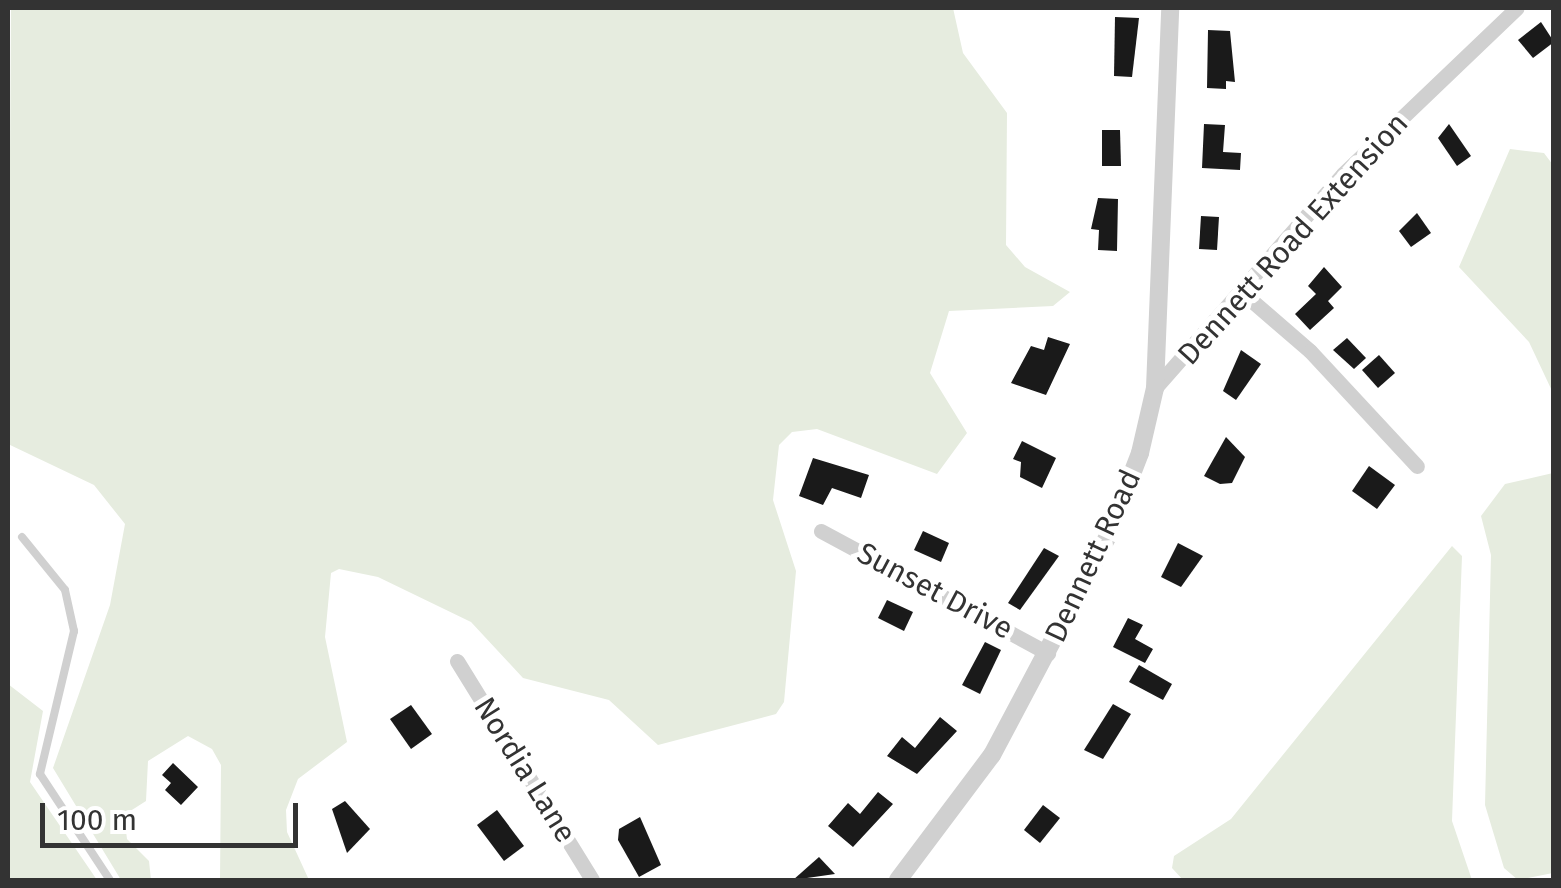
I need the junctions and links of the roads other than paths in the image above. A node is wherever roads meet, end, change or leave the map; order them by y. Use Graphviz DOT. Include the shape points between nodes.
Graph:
graph roads {
  1 [pos="1170,8"];
  2 [pos="1518,8"];
  3 [pos="1244,294"];
  4 [pos="1155,388"];
  5 [pos="1417,466"];
  6 [pos="821,531"];
  7 [pos="22,537"];
  8 [pos="1048,652"];
  9 [pos="456,661"];
  10 [pos="110,880"];
  11 [pos="592,880"];
  12 [pos="898,880"];
  1 -- 4 [label="street, Dennett Road"];
  2 -- 3 [label="street, Dennett Road Extension" via="1344,174"];
  3 -- 4 [label="street, Dennett Road Extension"];
  3 -- 5 [label="street" via="1310,351"];
  4 -- 8 [label="street, Dennett Road" via="1123,499"];
  6 -- 8 [label="street, Sunset Drive"];
  7 -- 10 [label="lane" via="65,590 74,631 40,774"];
  8 -- 12 [label="street, Dennett Road" via="972,788"];
  9 -- 11 [label="street, Nordia Lane"];
}
